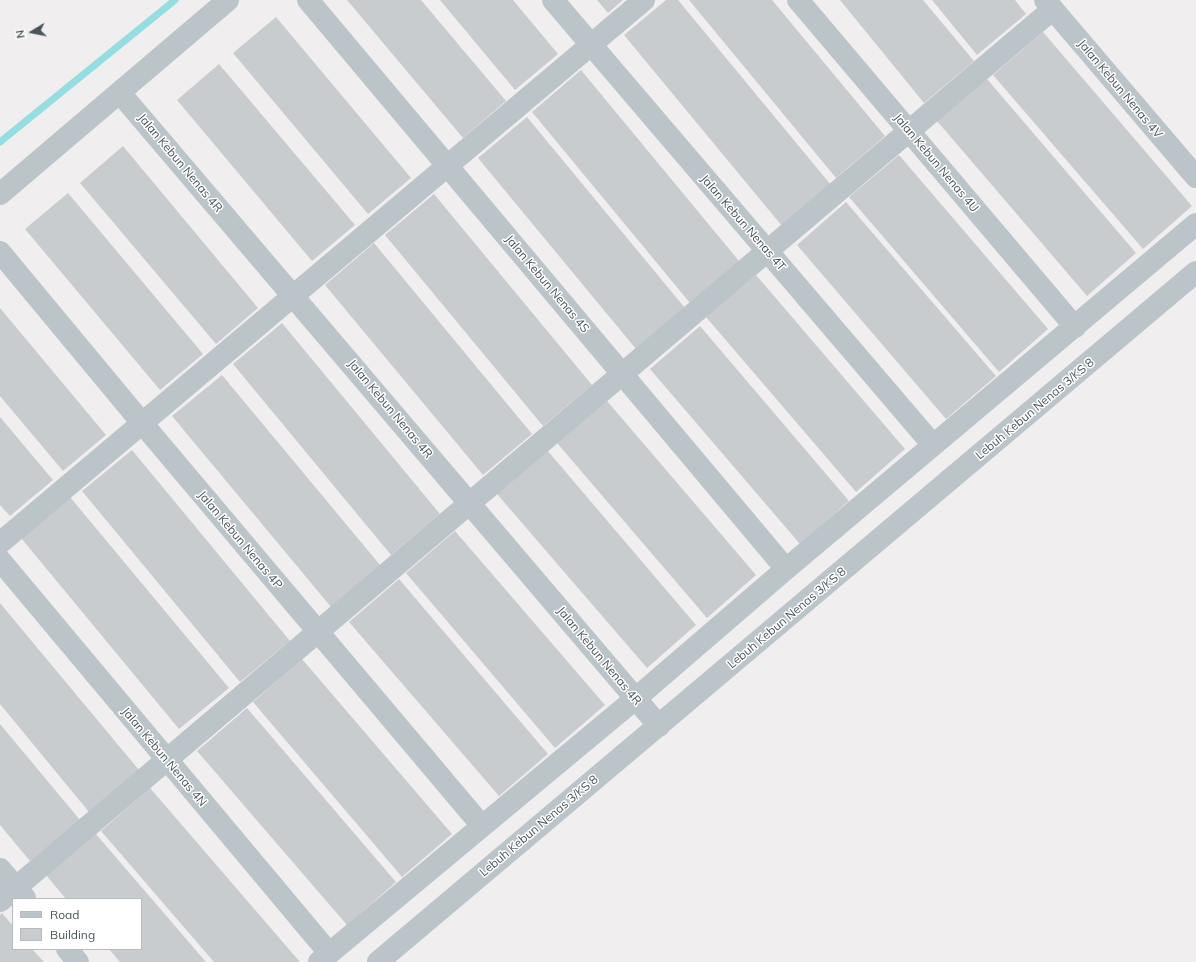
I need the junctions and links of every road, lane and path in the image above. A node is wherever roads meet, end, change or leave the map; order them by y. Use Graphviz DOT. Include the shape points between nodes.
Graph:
graph roads {
  1 [pos="228,0"];
  2 [pos="308,0"];
  3 [pos="553,0"];
  4 [pos="644,0"];
  5 [pos="798,0"];
  6 [pos="1049,4"];
  7 [pos="591,45"];
  8 [pos="120,93"];
  9 [pos="909,131"];
  10 [pos="447,166"];
  11 [pos="1196,178"];
  12 [pos="0,194"];
  13 [pos="1196,224"];
  14 [pos="767,251"];
  15 [pos="0,252"];
  16 [pos="1196,272"];
  17 [pos="293,296"];
  18 [pos="1075,327"];
  19 [pos="622,373"];
  20 [pos="142,423"];
  21 [pos="933,445"];
  22 [pos="469,503"];
  23 [pos="0,543"];
  24 [pos="0,560"];
  25 [pos="786,569"];
  26 [pos="317,632"];
  27 [pos="635,699"];
  28 [pos="659,726"];
  29 [pos="166,760"];
  30 [pos="482,826"];
  31 [pos="0,869"];
  32 [pos="14,896"];
  33 [pos="68,950"];
  34 [pos="324,958"];
  35 [pos="78,962"];
  36 [pos="378,962"];
  1 -- 8 [label="street"];
  2 -- 10 [label="street, Jalan Kebun Nenas 4S"];
  3 -- 7 [label="street, Jalan Kebun Nenas 4T"];
  4 -- 7 [label="street"];
  5 -- 9 [label="street, Jalan Kebun Nenas 4U"];
  6 -- 9 [label="street"];
  6 -- 11 [label="street, Jalan Kebun Nenas 4V"];
  7 -- 10 [label="street"];
  7 -- 14 [label="street, Jalan Kebun Nenas 4T"];
  8 -- 12 [label="street"];
  8 -- 17 [label="street, Jalan Kebun Nenas 4R"];
  9 -- 14 [label="street"];
  9 -- 18 [label="street, Jalan Kebun Nenas 4U"];
  10 -- 17 [label="street"];
  10 -- 19 [label="street, Jalan Kebun Nenas 4S"];
  13 -- 18 [label="street"];
  14 -- 19 [label="street"];
  14 -- 21 [label="street, Jalan Kebun Nenas 4T"];
  15 -- 20 [label="street, Jalan Kebun Nenas 4P"];
  16 -- 28 [label="street, Lebuh Kebun Nenas 3/KS 8"];
  17 -- 20 [label="street"];
  17 -- 22 [label="street, Jalan Kebun Nenas 4R"];
  18 -- 21 [label="street"];
  19 -- 22 [label="street"];
  19 -- 25 [label="street, Jalan Kebun Nenas 4S"];
  20 -- 23 [label="street"];
  20 -- 26 [label="street, Jalan Kebun Nenas 4P"];
  21 -- 25 [label="street"];
  22 -- 26 [label="street"];
  22 -- 27 [label="street, Jalan Kebun Nenas 4R"];
  24 -- 29 [label="street, Jalan Kebun Nenas 4N"];
  25 -- 27 [label="street"];
  26 -- 29 [label="street"];
  26 -- 30 [label="street, Jalan Kebun Nenas 4P"];
  27 -- 28 [label="street, Jalan Kebun Nenas 4R"];
  27 -- 30 [label="street"];
  28 -- 36 [label="street, Lebuh Kebun Nenas 3/KS 8"];
  29 -- 32 [label="street"];
  29 -- 34 [label="street, Jalan Kebun Nenas 4N"];
  30 -- 34 [label="street"];
  31 -- 32 [label="street"];
  33 -- 35 [label="street"];
}
